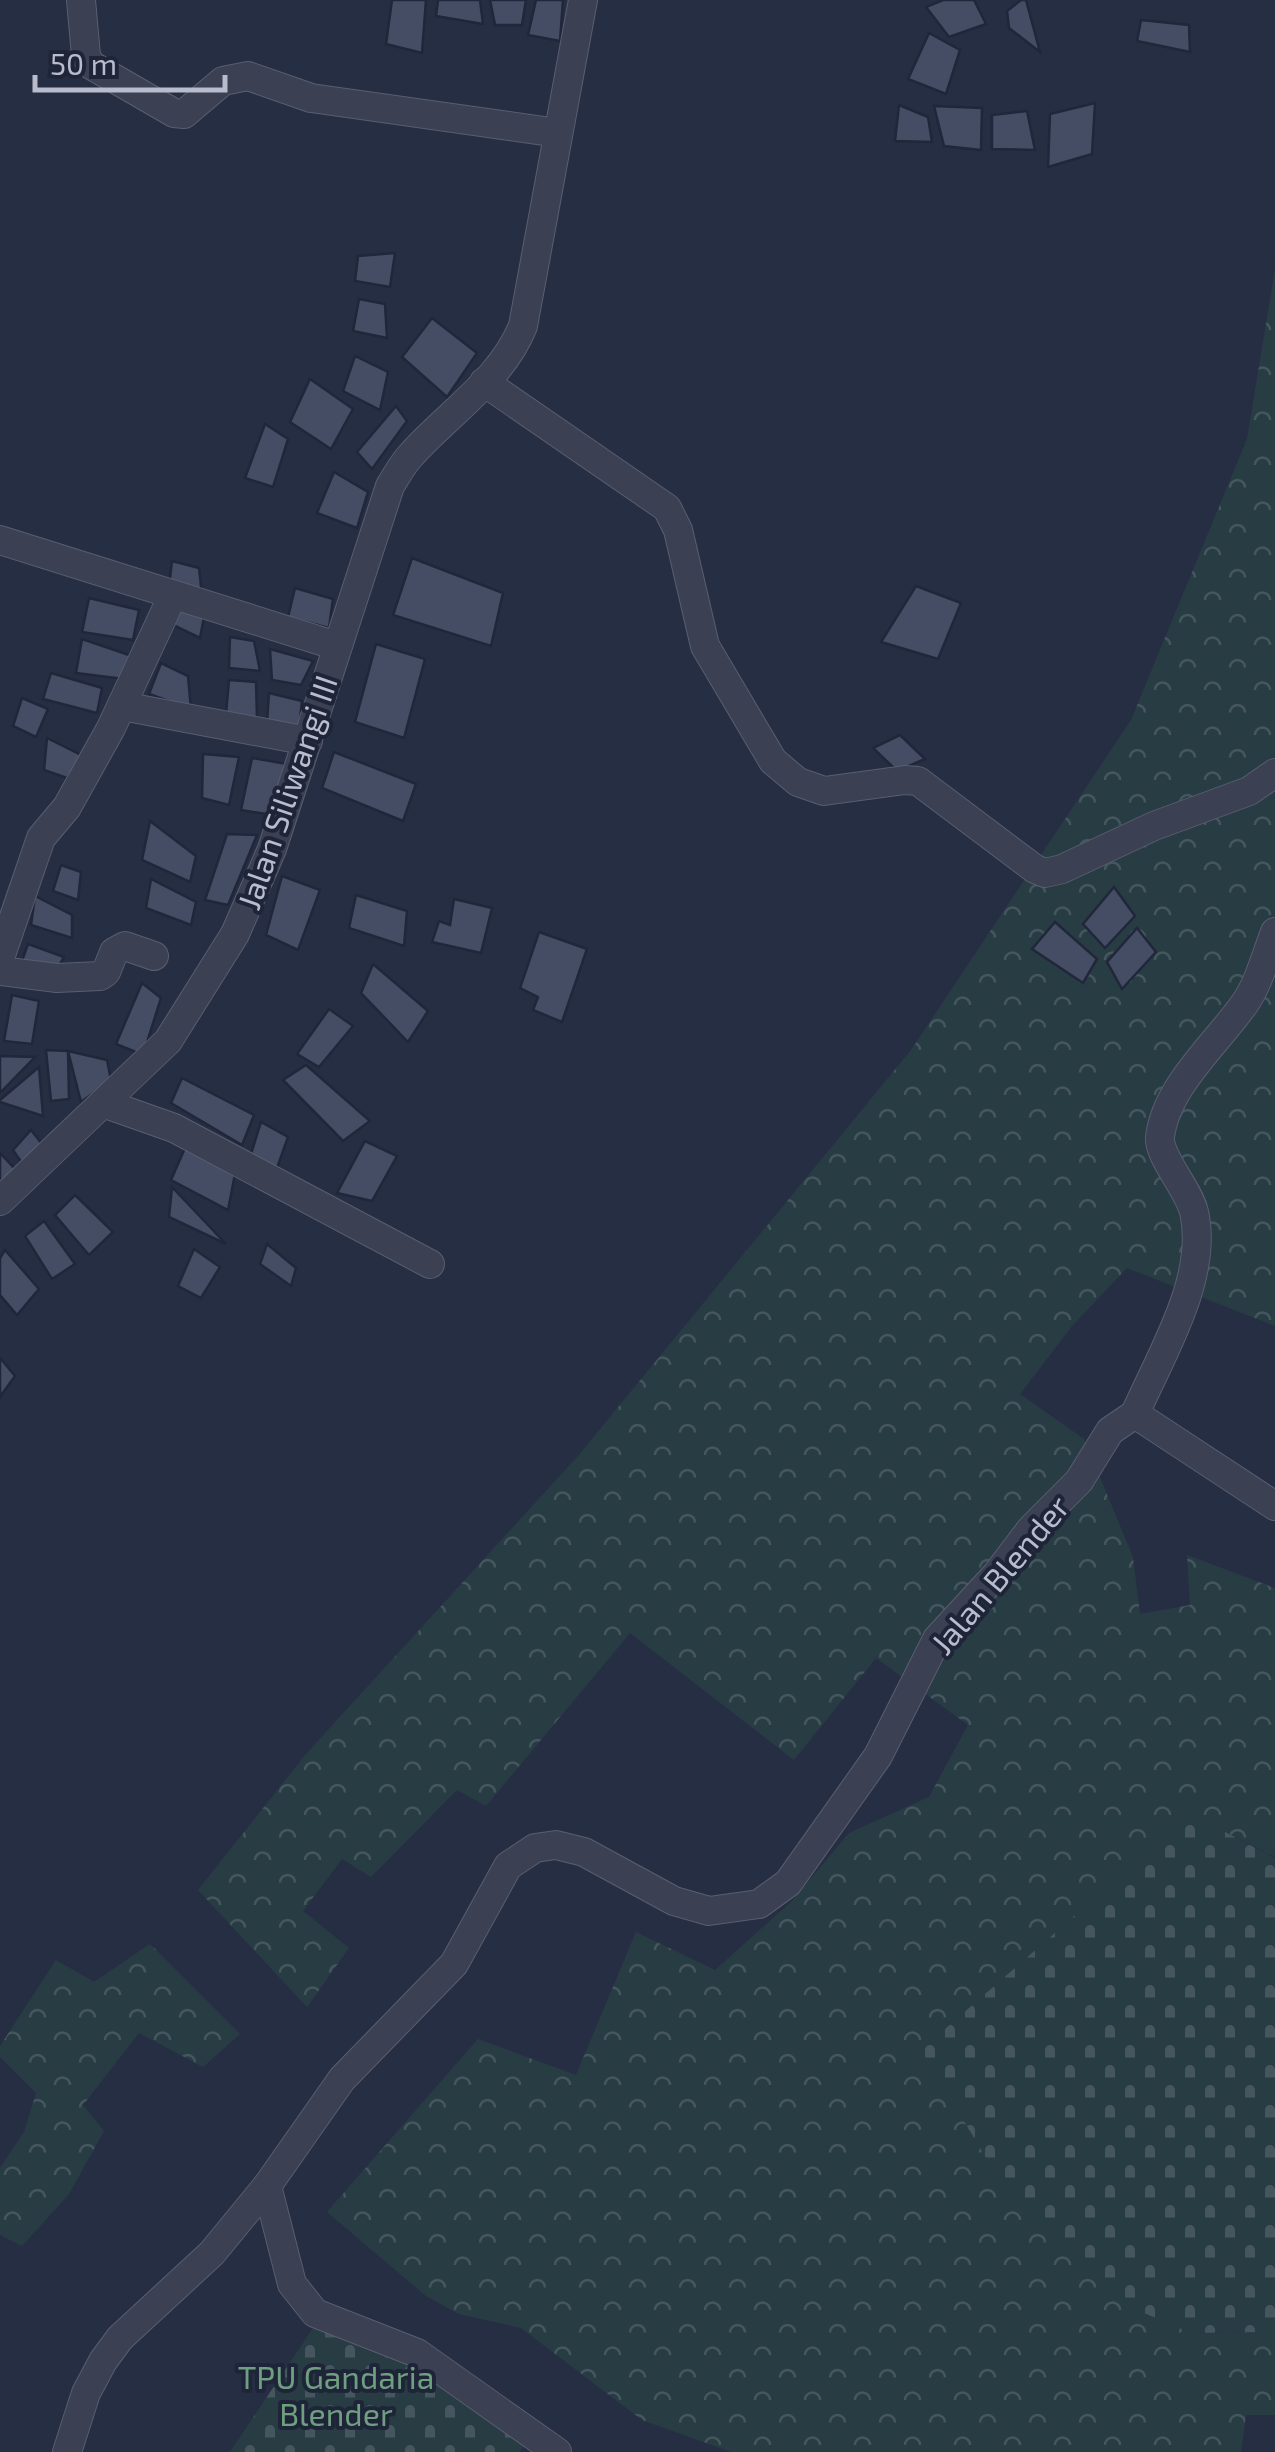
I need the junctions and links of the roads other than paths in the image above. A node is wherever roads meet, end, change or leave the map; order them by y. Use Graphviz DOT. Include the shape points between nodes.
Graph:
graph roads {
  1 [pos="80,0"];
  2 [pos="583,0"];
  3 [pos="558,133"];
  4 [pos="484,382"];
  5 [pos="0,540"];
  6 [pos="173,595"];
  7 [pos="337,646"];
  8 [pos="122,706"];
  9 [pos="308,741"];
  10 [pos="1275,773"];
  11 [pos="1262,794"];
  12 [pos="1275,932"];
  13 [pos="154,956"];
  14 [pos="0,958"];
  15 [pos="0,970"];
  16 [pos="103,1103"];
  17 [pos="0,1202"];
  18 [pos="430,1264"];
  19 [pos="1136,1414"];
  20 [pos="1275,1506"];
  21 [pos="266,2186"];
  22 [pos="67,2452"];
  23 [pos="557,2452"];
  1 -- 3 [label="street" via="91,65 174,114 184,114 223,81 248,76 311,98"];
  2 -- 3 [label="street"];
  3 -- 4 [label="street, Jalan Siliwangi III" via="523,326 514,350"];
  4 -- 7 [label="street, Jalan Siliwangi III" via="410,456 390,486"];
  4 -- 11 [label="street" via="668,508 706,646 773,761 798,782 824,791 918,781 1045,872 1154,826"];
  5 -- 6 [label="street"];
  6 -- 7 [label="street"];
  6 -- 8 [label="street"];
  7 -- 9 [label="street, Jalan Siliwangi III"];
  8 -- 9 [label="street"];
  8 -- 14 [label="street" via="67,807 42,838"];
  9 -- 16 [label="street, Jalan Siliwangi III" via="272,849 234,934 168,1041"];
  10 -- 11 [label="street"];
  12 -- 19 [label="street" via="1248,1000 1189,1073 1161,1132 1161,1147 1191,1200 1198,1248 1192,1282"];
  13 -- 15 [label="street" via="131,946 117,949 100,976"];
  16 -- 17 [label="street, Jalan Siliwangi III"];
  16 -- 18 [label="street" via="174,1128"];
  19 -- 20 [label="street"];
  19 -- 21 [label="street, Jalan Blender" via="1110,1431 1079,1481 937,1639 878,1756 788,1883 759,1904 709,1911 674,1901 584,1852 535,1848 508,1866 454,1964 342,2079"];
  21 -- 22 [label="street, Jalan Blender" via="212,2253 120,2338 86,2393"];
  21 -- 23 [label="street" via="292,2284 315,2313 417,2353"];
}
